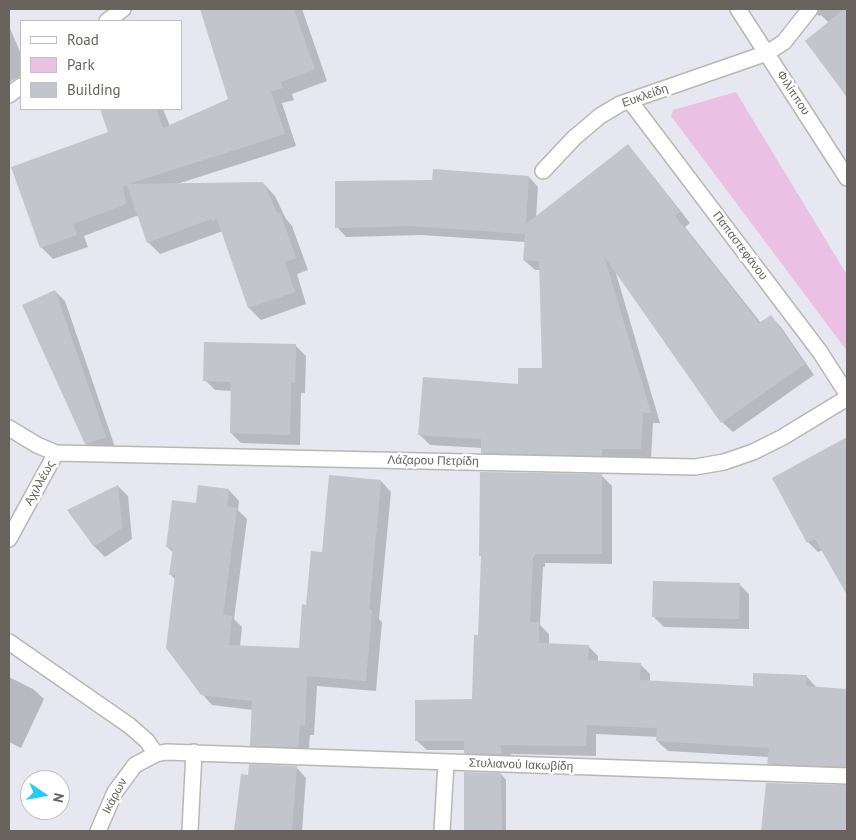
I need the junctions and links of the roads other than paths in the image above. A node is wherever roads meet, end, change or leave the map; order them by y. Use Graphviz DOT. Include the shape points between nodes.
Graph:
graph roads {
  1 [pos="123,9"];
  2 [pos="738,9"];
  3 [pos="810,9"];
  4 [pos="108,20"];
  5 [pos="767,53"];
  6 [pos="20,87"];
  7 [pos="9,95"];
  8 [pos="630,101"];
  9 [pos="543,171"];
  10 [pos="847,178"];
  11 [pos="847,394"];
  12 [pos="847,398"];
  13 [pos="9,428"];
  14 [pos="56,453"];
  15 [pos="9,539"];
  16 [pos="9,642"];
  17 [pos="194,752"];
  18 [pos="156,754"];
  19 [pos="446,762"];
  20 [pos="847,776"];
  21 [pos="98,831"];
  22 [pos="190,831"];
  23 [pos="442,831"];
  1 -- 4 [label="street"];
  2 -- 5 [label="street, Φιλίππου"];
  3 -- 5 [label="street, Ευκλείδη" via="784,42"];
  5 -- 8 [label="street, Ευκλείδη"];
  5 -- 10 [label="street, Φιλίππου"];
  6 -- 7 [label="street"];
  8 -- 9 [label="street, Ευκλείδη" via="600,116"];
  8 -- 11 [label="street, Παπαστεφάνου" via="820,352"];
  12 -- 14 [label="street, Λάζαρου Πετρίδη" via="753,452 695,467"];
  13 -- 14 [label="street, Λάζαρου Πετρίδη"];
  14 -- 15 [label="street, Αχιλλέως"];
  16 -- 18 [label="street" via="130,726"];
  17 -- 18 [label="street, Ικάρων"];
  17 -- 19 [label="street, Στυλιανού Ιακωβίδη"];
  17 -- 22 [label="street"];
  18 -- 21 [label="street, Ικάρων" via="135,765 125,776"];
  19 -- 20 [label="street, Στυλιανού Ιακωβίδη"];
  19 -- 23 [label="street"];
}
